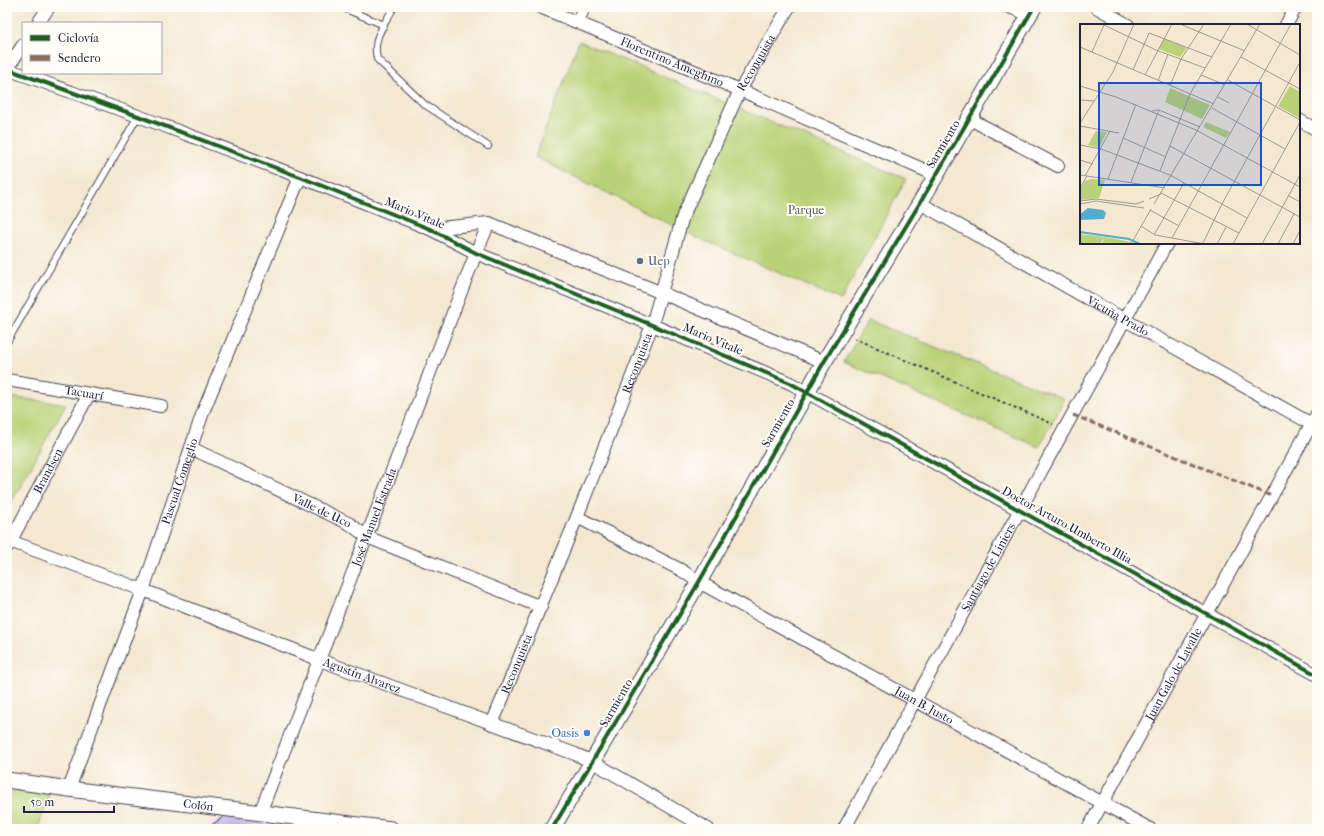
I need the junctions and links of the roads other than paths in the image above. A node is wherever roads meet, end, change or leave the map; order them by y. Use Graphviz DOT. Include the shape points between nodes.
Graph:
graph roads {
  1 [pos="49,7"];
  2 [pos="342,7"];
  3 [pos="394,7"];
  4 [pos="540,7"];
  5 [pos="584,7"];
  6 [pos="789,7"];
  7 [pos="1009,7"];
  8 [pos="1096,7"];
  9 [pos="1296,7"];
  10 [pos="1032,11"];
  11 [pos="39,22"];
  12 [pos="578,22"];
  13 [pos="1126,24"];
  14 [pos="1287,24"];
  15 [pos="384,25"];
  16 [pos="22,46"];
  17 [pos="7,69"];
  18 [pos="740,90"];
  19 [pos="138,116"];
  20 [pos="970,119"];
  21 [pos="1300,121"];
  22 [pos="1317,130"];
  23 [pos="488,146"];
  24 [pos="1058,166"];
  25 [pos="936,175"];
  26 [pos="300,177"];
  27 [pos="920,203"];
  28 [pos="489,223"];
  29 [pos="430,229"];
  30 [pos="1166,244"];
  31 [pos="476,253"];
  32 [pos="662,293"];
  33 [pos="1125,320"];
  34 [pos="652,325"];
  35 [pos="7,342"];
  36 [pos="824,362"];
  37 [pos="7,380"];
  38 [pos="807,393"];
  39 [pos="89,394"];
  40 [pos="161,406"];
  41 [pos="1315,422"];
  42 [pos="191,448"];
  43 [pos="1019,511"];
  44 [pos="577,517"];
  45 [pos="367,536"];
  46 [pos="8,542"];
  47 [pos="699,582"];
  48 [pos="143,590"];
  49 [pos="541,607"];
  50 [pos="1206,614"];
  51 [pos="320,660"];
  52 [pos="1317,675"];
  53 [pos="915,700"];
  54 [pos="492,724"];
  55 [pos="593,762"];
  56 [pos="7,780"];
  57 [pos="69,789"];
  58 [pos="1103,803"];
  59 [pos="260,813"];
  60 [pos="692,825"];
  61 [pos="391,829"];
  62 [pos="552,829"];
  63 [pos="708,829"];
  64 [pos="844,829"];
  65 [pos="1088,829"];
  66 [pos="1150,829"];
  1 -- 11 [label="street"];
  2 -- 15 [label="lane"];
  3 -- 15 [label="lane"];
  4 -- 12 [label="street, Florentino Ameghino"];
  5 -- 12 [label="street"];
  6 -- 18 [label="street, Reconquista"];
  7 -- 10 [label="street"];
  8 -- 13 [label="street"];
  9 -- 14 [label="street"];
  10 -- 20 [label="street, Sarmiento"];
  12 -- 18 [label="street, Florentino Ameghino"];
  15 -- 23 [label="lane" via="376,38 375,50 378,59 424,104"];
  16 -- 17 [label="street"];
  17 -- 19 [label="street, Mario Vitale"];
  18 -- 25 [label="street, Florentino Ameghino"];
  18 -- 32 [label="street, Reconquista" via="683,216"];
  19 -- 26 [label="street, Mario Vitale"];
  19 -- 35 [label="lane"];
  20 -- 24 [label="street"];
  20 -- 25 [label="street, Sarmiento"];
  21 -- 22 [label="street"];
  25 -- 27 [label="street, Sarmiento"];
  26 -- 29 [label="street, Mario Vitale"];
  26 -- 42 [label="street, Pascual Comeglio" via="203,412"];
  27 -- 33 [label="street, Vicuña Prado"];
  27 -- 36 [label="street, Sarmiento"];
  28 -- 29 [label="street, Mario Vitale"];
  28 -- 31 [label="street, José Manuel Estrada"];
  28 -- 32 [label="street, Mario Vitale"];
  29 -- 31 [label="street, Mario Vitale"];
  30 -- 33 [label="street, Santiago de Liniers"];
  31 -- 34 [label="street, Mario Vitale"];
  31 -- 45 [label="street, José Manuel Estrada"];
  32 -- 34 [label="street, Reconquista"];
  32 -- 36 [label="street, Mario Vitale"];
  33 -- 41 [label="street, Vicuña Prado"];
  33 -- 43 [label="street, Santiago de Liniers"];
  34 -- 38 [label="street, Mario Vitale" via="790,383"];
  34 -- 44 [label="street, Reconquista"];
  36 -- 38 [label="street, Sarmiento"];
  37 -- 39 [label="street, Tacuarí"];
  38 -- 43 [label="street, Doctor Arturo Umberto Illia"];
  38 -- 47 [label="street, Sarmiento"];
  39 -- 40 [label="street, Tacuarí"];
  39 -- 46 [label="street, Brandsen"];
  41 -- 50 [label="street, Juan Galo de Lavalle"];
  42 -- 45 [label="street, Valle de Uco" via="350,524"];
  42 -- 48 [label="street, Pascual Comeglio"];
  43 -- 50 [label="street, Doctor Arturo Umberto Illia"];
  43 -- 53 [label="street, Santiago de Liniers"];
  44 -- 47 [label="street, Juan B. Justo" via="681,570"];
  44 -- 49 [label="street, Reconquista"];
  45 -- 49 [label="street, Valle de Uco"];
  45 -- 51 [label="street, José Manuel Estrada"];
  46 -- 48 [label="street, Agustín Alvarez"];
  47 -- 53 [label="street, Juan B. Justo"];
  47 -- 55 [label="street, Sarmiento"];
  48 -- 51 [label="street, Agustín Alvarez"];
  48 -- 57 [label="street, Pascual Comeglio"];
  49 -- 54 [label="street, Reconquista"];
  50 -- 52 [label="street, Doctor Arturo Umberto Illia"];
  50 -- 58 [label="street, Juan Galo de Lavalle"];
  51 -- 54 [label="street, Agustín Alvarez"];
  51 -- 59 [label="street, José Manuel Estrada"];
  53 -- 58 [label="street, Juan B. Justo"];
  53 -- 64 [label="street, Santiago de Liniers"];
  54 -- 55 [label="street, Agustín Alvarez"];
  55 -- 60 [label="street, Agustín Alvarez"];
  55 -- 62 [label="street, Sarmiento"];
  56 -- 57 [label="street, Colón"];
  57 -- 59 [label="street, Colón"];
  58 -- 65 [label="street, Juan Galo de Lavalle"];
  58 -- 66 [label="street, Juan B. Justo"];
  59 -- 61 [label="street, Colón"];
  60 -- 63 [label="street, Agustín Alvarez"];
}
